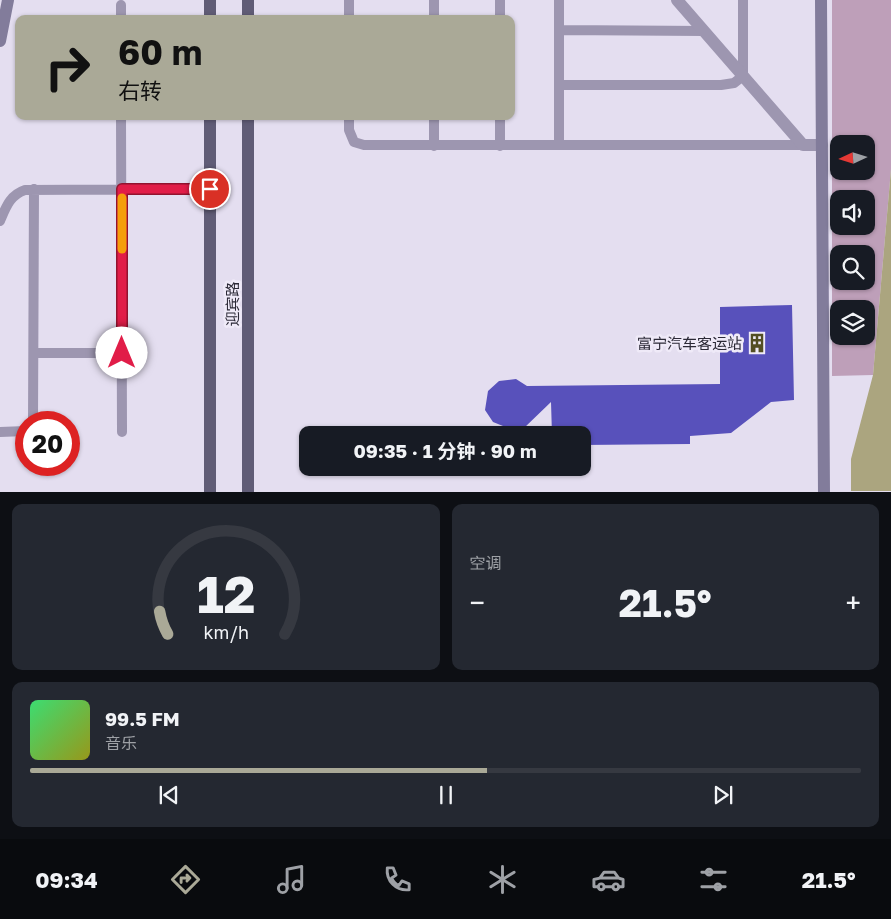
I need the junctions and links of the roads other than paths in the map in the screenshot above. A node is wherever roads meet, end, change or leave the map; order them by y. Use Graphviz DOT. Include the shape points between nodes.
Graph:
graph roads {
  1 [pos="8,0"];
  2 [pos="210,0"];
  3 [pos="248,0"];
  4 [pos="349,0"];
  5 [pos="434,0"];
  6 [pos="500,0"];
  7 [pos="559,0"];
  8 [pos="677,0"];
  9 [pos="743,0"];
  10 [pos="822,0"];
  11 [pos="122,5"];
  12 [pos="686,5"];
  13 [pos="122,15"];
  14 [pos="210,15"];
  15 [pos="248,15"];
  16 [pos="349,15"];
  17 [pos="434,15"];
  18 [pos="500,15"];
  19 [pos="559,30"];
  20 [pos="704,31"];
  21 [pos="0,41"];
  22 [pos="743,76"];
  23 [pos="560,85"];
  24 [pos="122,120"];
  25 [pos="210,120"];
  26 [pos="248,120"];
  27 [pos="349,120"];
  28 [pos="434,120"];
  29 [pos="500,120"];
  30 [pos="559,145"];
  31 [pos="803,145"];
  32 [pos="822,145"];
  33 [pos="434,146"];
  34 [pos="500,146"];
  35 [pos="34,189"];
  36 [pos="122,189"];
  37 [pos="210,189"];
  38 [pos="0,221"];
  39 [pos="34,353"];
  40 [pos="122,353"];
  41 [pos="33,411"];
  42 [pos="15,431"];
  43 [pos="0,432"];
  44 [pos="122,432"];
  45 [pos="210,492"];
  46 [pos="248,492"];
  47 [pos="824,492"];
  1 -- 21 [label="street"];
  2 -- 14 [label="main road"];
  3 -- 15 [label="main road"];
  4 -- 16 [label="lane"];
  5 -- 17 [label="lane"];
  6 -- 18 [label="lane"];
  7 -- 19 [label="lane"];
  8 -- 12 [label="street"];
  9 -- 22 [label="lane"];
  10 -- 32 [label="street"];
  11 -- 13 [label="lane"];
  12 -- 20 [label="street"];
  19 -- 20 [label="lane"];
  19 -- 23 [label="lane"];
  20 -- 22 [label="street"];
  22 -- 23 [label="lane" via="734,83 721,85"];
  22 -- 31 [label="street"];
  23 -- 30 [label="lane"];
  24 -- 36 [label="lane"];
  25 -- 37 [label="main road, 迎宾路"];
  26 -- 46 [label="main road, 迎宾路"];
  27 -- 33 [label="lane" via="351,137 359,145"];
  28 -- 33 [label="lane"];
  29 -- 34 [label="lane"];
  30 -- 31 [label="lane"];
  30 -- 34 [label="lane"];
  31 -- 32 [label="street"];
  32 -- 47 [label="street"];
  33 -- 34 [label="lane"];
  35 -- 36 [label="lane"];
  35 -- 38 [label="lane" via="18,192"];
  35 -- 39 [label="lane"];
  36 -- 37 [label="lane"];
  36 -- 40 [label="lane"];
  37 -- 45 [label="main road, 迎宾路"];
  39 -- 40 [label="lane"];
  39 -- 41 [label="lane"];
  40 -- 44 [label="lane"];
  42 -- 43 [label="lane"];
}
